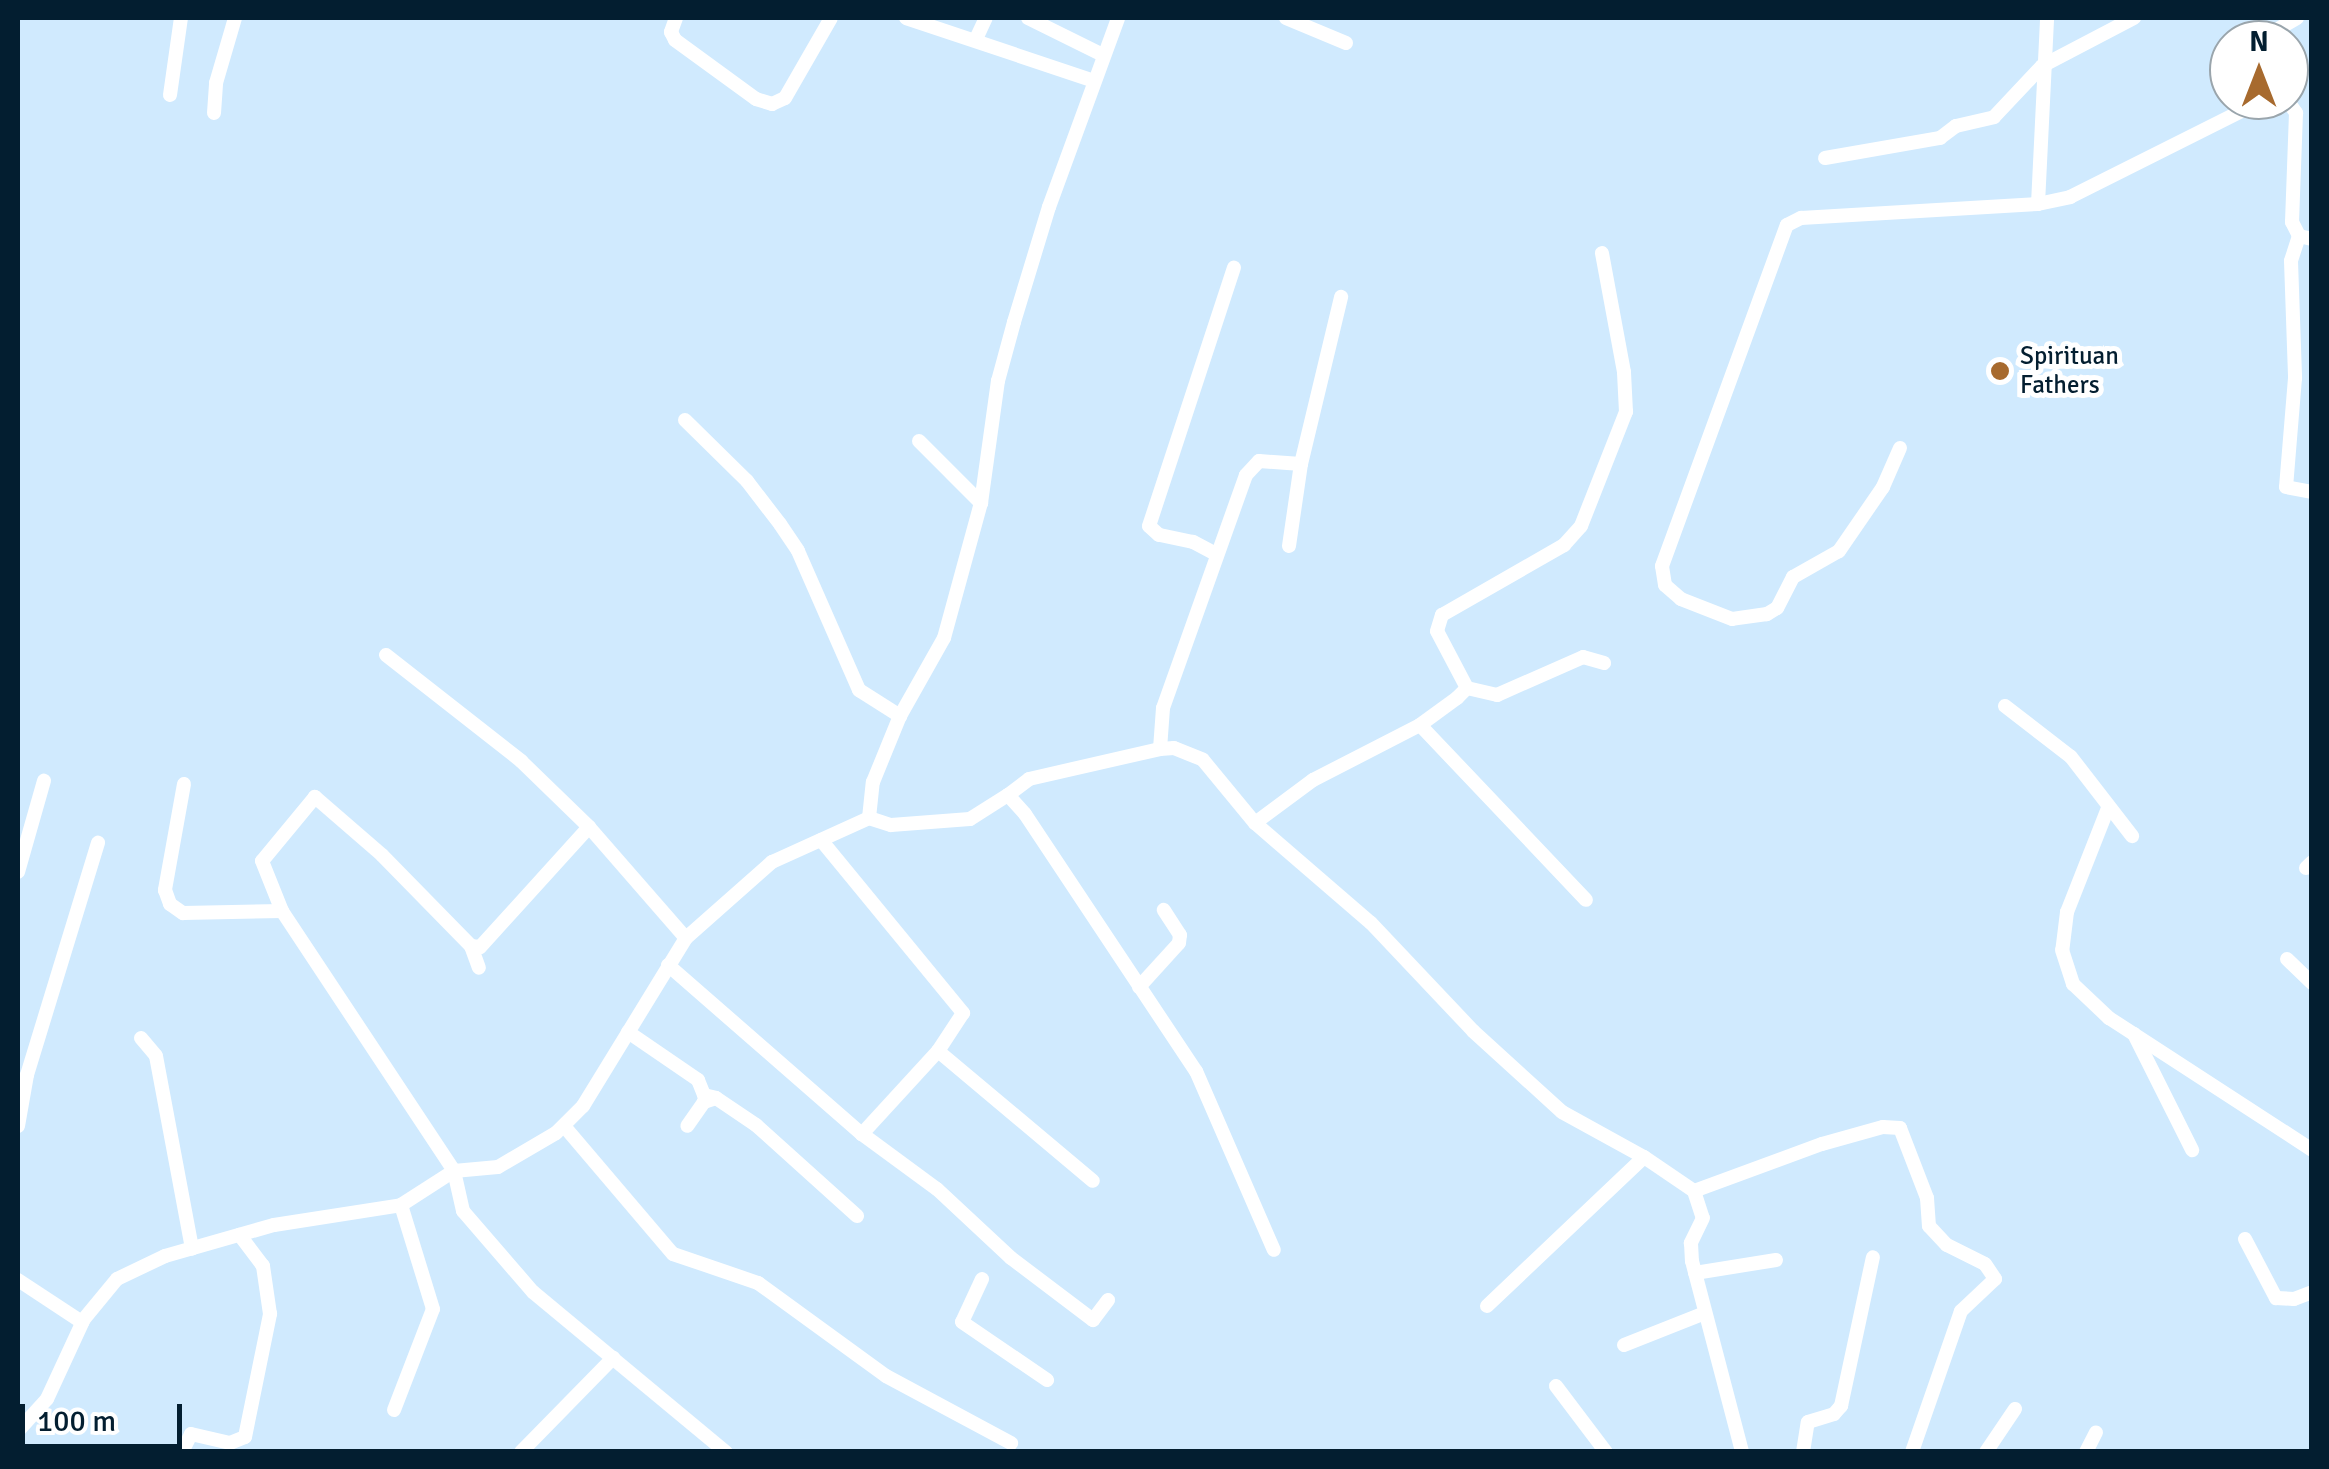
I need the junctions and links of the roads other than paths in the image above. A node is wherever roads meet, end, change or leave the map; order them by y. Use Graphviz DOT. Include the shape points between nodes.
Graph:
graph roads {
  1 [pos="181,18"];
  2 [pos="235,18"];
  3 [pos="676,18"];
  4 [pos="830,18"];
  5 [pos="906,18"];
  6 [pos="986,18"];
  7 [pos="1028,18"];
  8 [pos="1118,18"];
  9 [pos="1286,18"];
  10 [pos="2047,18"];
  11 [pos="2134,18"];
  12 [pos="976,39"];
  13 [pos="1346,43"];
  14 [pos="1103,56"];
  15 [pos="2042,66"];
  16 [pos="1094,81"];
  17 [pos="170,95"];
  18 [pos="214,112"];
  19 [pos="2224,120"];
  20 [pos="2296,120"];
  21 [pos="1825,158"];
  22 [pos="2038,204"];
  23 [pos="2305,237"];
  24 [pos="1602,253"];
  25 [pos="1234,268"];
  26 [pos="1342,297"];
  27 [pos="684,420"];
  28 [pos="918,441"];
  29 [pos="1900,448"];
  30 [pos="1302,464"];
  31 [pos="2312,492"];
  32 [pos="981,503"];
  33 [pos="1289,546"];
  34 [pos="1214,554"];
  35 [pos="386,655"];
  36 [pos="1604,662"];
  37 [pos="1468,688"];
  38 [pos="2005,706"];
  39 [pos="900,716"];
  40 [pos="1420,725"];
  41 [pos="1160,749"];
  42 [pos="44,781"];
  43 [pos="184,784"];
  44 [pos="1008,795"];
  45 [pos="2108,808"];
  46 [pos="869,818"];
  47 [pos="1255,824"];
  48 [pos="589,827"];
  49 [pos="2132,836"];
  50 [pos="821,840"];
  51 [pos="98,842"];
  52 [pos="18,872"];
  53 [pos="1586,900"];
  54 [pos="1164,910"];
  55 [pos="282,911"];
  56 [pos="686,938"];
  57 [pos="471,946"];
  58 [pos="2287,959"];
  59 [pos="668,965"];
  60 [pos="480,968"];
  61 [pos="2312,984"];
  62 [pos="1139,987"];
  63 [pos="628,1032"];
  64 [pos="2134,1034"];
  65 [pos="141,1038"];
  66 [pos="938,1052"];
  67 [pos="716,1098"];
  68 [pos="18,1126"];
  69 [pos="564,1126"];
  70 [pos="687,1126"];
  71 [pos="862,1134"];
  72 [pos="2192,1150"];
  73 [pos="2312,1150"];
  74 [pos="1644,1157"];
  75 [pos="454,1171"];
  76 [pos="1093,1181"];
  77 [pos="1694,1192"];
  78 [pos="400,1205"];
  79 [pos="857,1216"];
  80 [pos="240,1235"];
  81 [pos="2245,1239"];
  82 [pos="192,1249"];
  83 [pos="1274,1250"];
  84 [pos="1874,1257"];
  85 [pos="1776,1260"];
  86 [pos="1695,1273"];
  87 [pos="982,1279"];
  88 [pos="18,1280"];
  89 [pos="2312,1292"];
  90 [pos="1108,1300"];
  91 [pos="1488,1306"];
  92 [pos="1705,1313"];
  93 [pos="82,1322"];
  94 [pos="1624,1345"];
  95 [pos="613,1358"];
  96 [pos="1047,1380"];
  97 [pos="1556,1386"];
  98 [pos="2015,1409"];
  99 [pos="394,1410"];
  100 [pos="18,1432"];
  101 [pos="2096,1432"];
  102 [pos="1011,1444"];
  103 [pos="182,1452"];
  104 [pos="521,1452"];
  105 [pos="726,1452"];
  106 [pos="1606,1452"];
  107 [pos="1742,1452"];
  108 [pos="1804,1452"];
  109 [pos="1912,1452"];
  110 [pos="1986,1452"];
  111 [pos="2086,1452"];
  1 -- 17 [label="street"];
  2 -- 18 [label="street"];
  3 -- 4 [label="street" via="675,40 772,104 784,98"];
  5 -- 12 [label="street"];
  6 -- 12 [label="street"];
  7 -- 14 [label="street"];
  8 -- 14 [label="street"];
  9 -- 13 [label="street"];
  10 -- 15 [label="street"];
  11 -- 15 [label="street"];
  12 -- 16 [label="street"];
  14 -- 16 [label="street"];
  15 -- 21 [label="street" via="1994,117 1956,126 1940,138"];
  15 -- 22 [label="street"];
  16 -- 32 [label="street" via="1002,366"];
  19 -- 22 [label="street" via="2070,197"];
  20 -- 23 [label="street" via="2292,222"];
  22 -- 29 [label="street" via="1801,218 1787,225 1662,566 1665,585 1681,599 1732,619 1767,614 1793,577 1839,551 1883,487"];
  23 -- 31 [label="street" via="2291,260 2295,378 2286,487"];
  24 -- 37 [label="street" via="1626,412 1573,539 1437,622"];
  25 -- 34 [label="street" via="1149,526"];
  26 -- 30 [label="street"];
  27 -- 39 [label="street" via="747,481 798,551 859,690"];
  28 -- 32 [label="street"];
  30 -- 33 [label="street"];
  30 -- 34 [label="street" via="1269,459 1252,466"];
  32 -- 39 [label="street" via="944,638"];
  34 -- 41 [label="street" via="1163,708"];
  35 -- 48 [label="street" via="521,761"];
  36 -- 37 [label="street" via="1583,658 1497,694"];
  37 -- 40 [label="street"];
  38 -- 45 [label="street" via="2071,756"];
  39 -- 46 [label="street" via="873,782"];
  40 -- 47 [label="street" via="1313,780"];
  40 -- 53 [label="street"];
  41 -- 44 [label="street" via="1030,779"];
  41 -- 47 [label="street" via="1203,760"];
  42 -- 52 [label="street"];
  43 -- 55 [label="street" via="165,890 170,904 183,913"];
  44 -- 46 [label="street" via="970,819 891,824"];
  44 -- 62 [label="street"];
  45 -- 49 [label="street"];
  45 -- 64 [label="street" via="2067,912 2062,950 2073,984 2088,1002"];
  46 -- 50 [label="street"];
  47 -- 74 [label="street" via="1371,923 1472,1031 1562,1112"];
  48 -- 56 [label="street"];
  48 -- 57 [label="street" via="486,944"];
  50 -- 56 [label="street" via="772,862"];
  50 -- 66 [label="street" via="963,1014"];
  51 -- 68 [label="street" via="27,1075"];
  54 -- 62 [label="street" via="1179,943"];
  55 -- 57 [label="street" via="262,861 315,797"];
  55 -- 75 [label="street"];
  56 -- 59 [label="street"];
  57 -- 60 [label="street"];
  58 -- 61 [label="street"];
  59 -- 63 [label="street"];
  59 -- 71 [label="street"];
  62 -- 83 [label="street" via="1196,1071"];
  63 -- 67 [label="street"];
  63 -- 69 [label="street"];
  64 -- 72 [label="street"];
  64 -- 73 [label="street"];
  65 -- 82 [label="street" via="156,1056"];
  66 -- 71 [label="street"];
  66 -- 76 [label="street"];
  67 -- 70 [label="street" via="704,1102"];
  67 -- 79 [label="street" via="756,1124"];
  69 -- 75 [label="street" via="498,1167"];
  69 -- 102 [label="street" via="673,1254 758,1283 886,1376"];
  71 -- 90 [label="street" via="1093,1320"];
  74 -- 77 [label="street"];
  74 -- 91 [label="street"];
  75 -- 78 [label="street"];
  75 -- 95 [label="street" via="463,1211 533,1292"];
  77 -- 86 [label="street" via="1702,1218 1691,1243"];
  77 -- 109 [label="street" via="1822,1144 1900,1128 1927,1198 1929,1226 1995,1279 1961,1312"];
  78 -- 80 [label="street"];
  78 -- 99 [label="street" via="434,1310"];
  80 -- 82 [label="street"];
  80 -- 103 [label="street" via="263,1266 270,1314 245,1437 230,1443 191,1434"];
  81 -- 89 [label="street" via="2276,1298"];
  82 -- 93 [label="street" via="117,1278"];
  84 -- 108 [label="street" via="1842,1406 1808,1422"];
  85 -- 86 [label="street"];
  86 -- 92 [label="street"];
  87 -- 96 [label="street" via="962,1322"];
  88 -- 93 [label="street"];
  92 -- 94 [label="street"];
  92 -- 107 [label="street"];
  93 -- 100 [label="street" via="47,1399"];
  95 -- 104 [label="street"];
  95 -- 105 [label="street"];
  97 -- 106 [label="street"];
  98 -- 110 [label="street"];
  101 -- 111 [label="street"];
}
